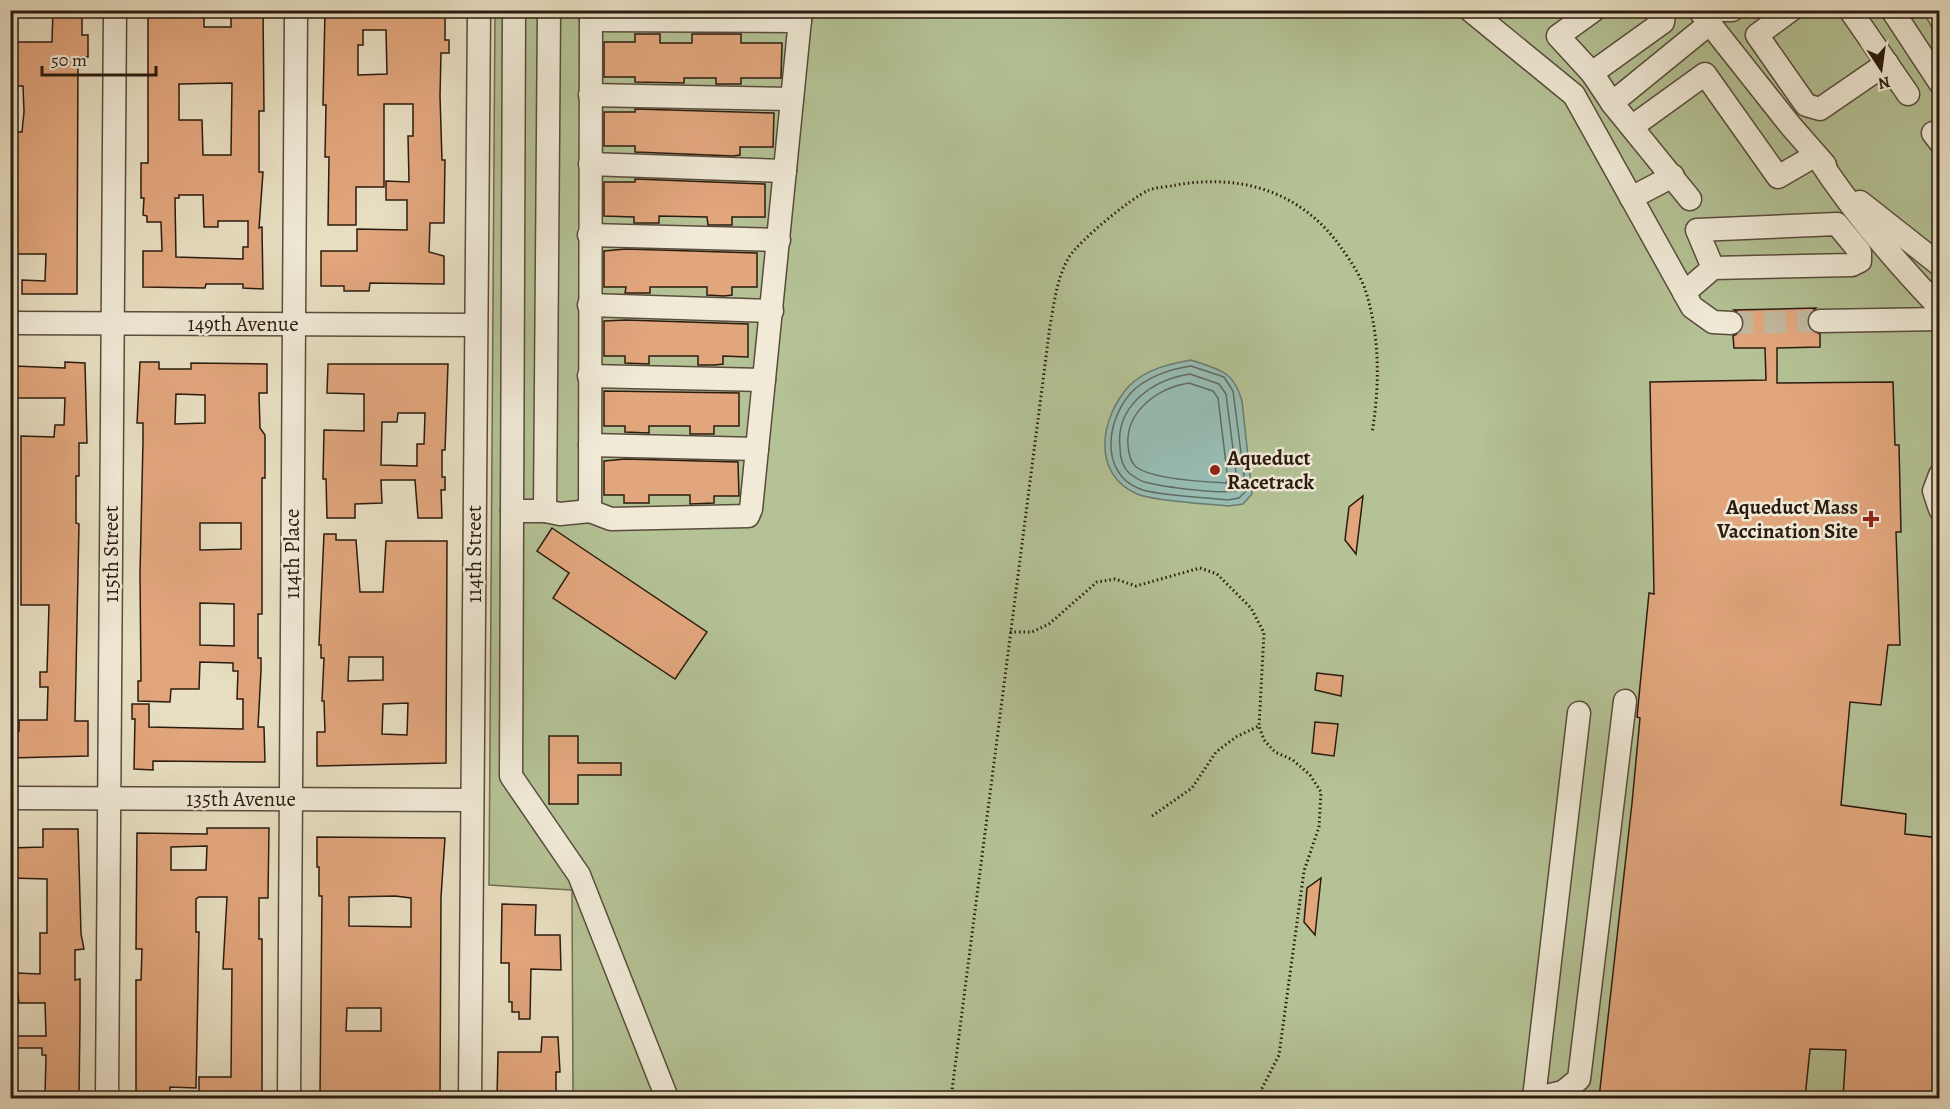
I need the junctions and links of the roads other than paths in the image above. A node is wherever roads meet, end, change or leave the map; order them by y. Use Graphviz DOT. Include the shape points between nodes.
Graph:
graph roads {
  1 [pos="115,10"];
  2 [pos="296,10"];
  3 [pos="479,10"];
  4 [pos="514,10"];
  5 [pos="549,10"];
  6 [pos="1470,10"];
  7 [pos="1594,10"];
  8 [pos="1665,10"];
  9 [pos="1732,10"];
  10 [pos="1791,10"];
  11 [pos="1850,10"];
  12 [pos="1892,10"];
  13 [pos="591,15"];
  14 [pos="1710,15"];
  15 [pos="801,16"];
  16 [pos="1887,63"];
  17 [pos="1592,73"];
  18 [pos="1940,83"];
  19 [pos="1908,94"];
  20 [pos="590,95"];
  21 [pos="792,99"];
  22 [pos="1612,103"];
  23 [pos="1633,126"];
  24 [pos="1816,155"];
  25 [pos="590,164"];
  26 [pos="785,171"];
  27 [pos="1673,176"];
  28 [pos="1631,198"];
  29 [pos="1690,199"];
  30 [pos="589,235"];
  31 [pos="779,240"];
  32 [pos="1940,265"];
  33 [pos="1713,268"];
  34 [pos="1684,293"];
  35 [pos="589,305"];
  36 [pos="1940,308"];
  37 [pos="772,311"];
  38 [pos="1940,319"];
  39 [pos="1820,321"];
  40 [pos="10,323"];
  41 [pos="1731,323"];
  42 [pos="112,324"];
  43 [pos="294,324"];
  44 [pos="475,325"];
  45 [pos="589,376"];
  46 [pos="765,380"];
  47 [pos="590,445"];
  48 [pos="757,449"];
  49 [pos="1940,475"];
  50 [pos="1940,509"];
  51 [pos="512,511"];
  52 [pos="546,511"];
  53 [pos="590,511"];
  54 [pos="1625,701"];
  55 [pos="1579,713"];
  56 [pos="10,798"];
  57 [pos="109,799"];
  58 [pos="291,800"];
  59 [pos="472,800"];
  60 [pos="107,1098"];
  61 [pos="289,1098"];
  62 [pos="470,1098"];
  63 [pos="667,1098"];
  64 [pos="1536,1098"];
  1 -- 42 [label="street, 115th Street"];
  2 -- 43 [label="street, 114th Place"];
  3 -- 44 [label="street, 114th Street"];
  4 -- 51 [label="street"];
  5 -- 52 [label="street"];
  6 -- 28 [label="street" via="1574,95"];
  7 -- 17 [label="street" via="1558,36"];
  8 -- 17 [label="street" via="1664,22"];
  9 -- 14 [label="street"];
  10 -- 16 [label="street" via="1757,35 1806,105 1813,109 1820,109"];
  11 -- 16 [label="street"];
  12 -- 18 [label="street"];
  13 -- 15 [label="street"];
  13 -- 20 [label="street"];
  14 -- 22 [label="street"];
  14 -- 24 [label="street"];
  15 -- 21 [label="street"];
  16 -- 19 [label="street"];
  17 -- 22 [label="street"];
  20 -- 21 [label="street"];
  20 -- 25 [label="street"];
  21 -- 26 [label="street"];
  22 -- 23 [label="street"];
  23 -- 24 [label="street" via="1705,74 1778,177"];
  23 -- 27 [label="street"];
  24 -- 32 [label="street" via="1873,214"];
  24 -- 36 [label="street" via="1846,201"];
  25 -- 26 [label="street"];
  25 -- 30 [label="street"];
  26 -- 31 [label="street"];
  27 -- 28 [label="street"];
  27 -- 29 [label="street"];
  28 -- 34 [label="street"];
  30 -- 31 [label="street"];
  30 -- 35 [label="street"];
  31 -- 37 [label="street"];
  33 -- 33 [label="street" via="1697,230 1837,224 1860,252 1860,261 1852,265"];
  33 -- 34 [label="street"];
  34 -- 41 [label="street" via="1692,307 1713,322"];
  35 -- 37 [label="street"];
  35 -- 45 [label="street"];
  37 -- 46 [label="street"];
  38 -- 39 [label="street"];
  40 -- 42 [label="street, 149th Avenue"];
  42 -- 43 [label="street, 149th Avenue"];
  42 -- 57 [label="street, 115th Street"];
  43 -- 44 [label="street, 149th Avenue"];
  43 -- 58 [label="street, 114th Place"];
  44 -- 59 [label="street, 114th Street"];
  45 -- 46 [label="street"];
  45 -- 47 [label="street"];
  46 -- 48 [label="street"];
  47 -- 48 [label="street"];
  47 -- 53 [label="street"];
  48 -- 53 [label="street" via="748,516 611,519"];
  49 -- 50 [label="street" via="1934,491"];
  51 -- 52 [label="street"];
  51 -- 63 [label="street" via="511,776 579,875"];
  52 -- 53 [label="street"];
  54 -- 64 [label="street" via="1579,1080 1563,1092"];
  55 -- 64 [label="street"];
  56 -- 57 [label="street, 135th Avenue"];
  57 -- 58 [label="street, 135th Avenue"];
  57 -- 60 [label="street, 115th Street"];
  58 -- 59 [label="street, 135th Avenue"];
  58 -- 61 [label="street, 114th Place"];
  59 -- 62 [label="street, 114th Street"];
}
